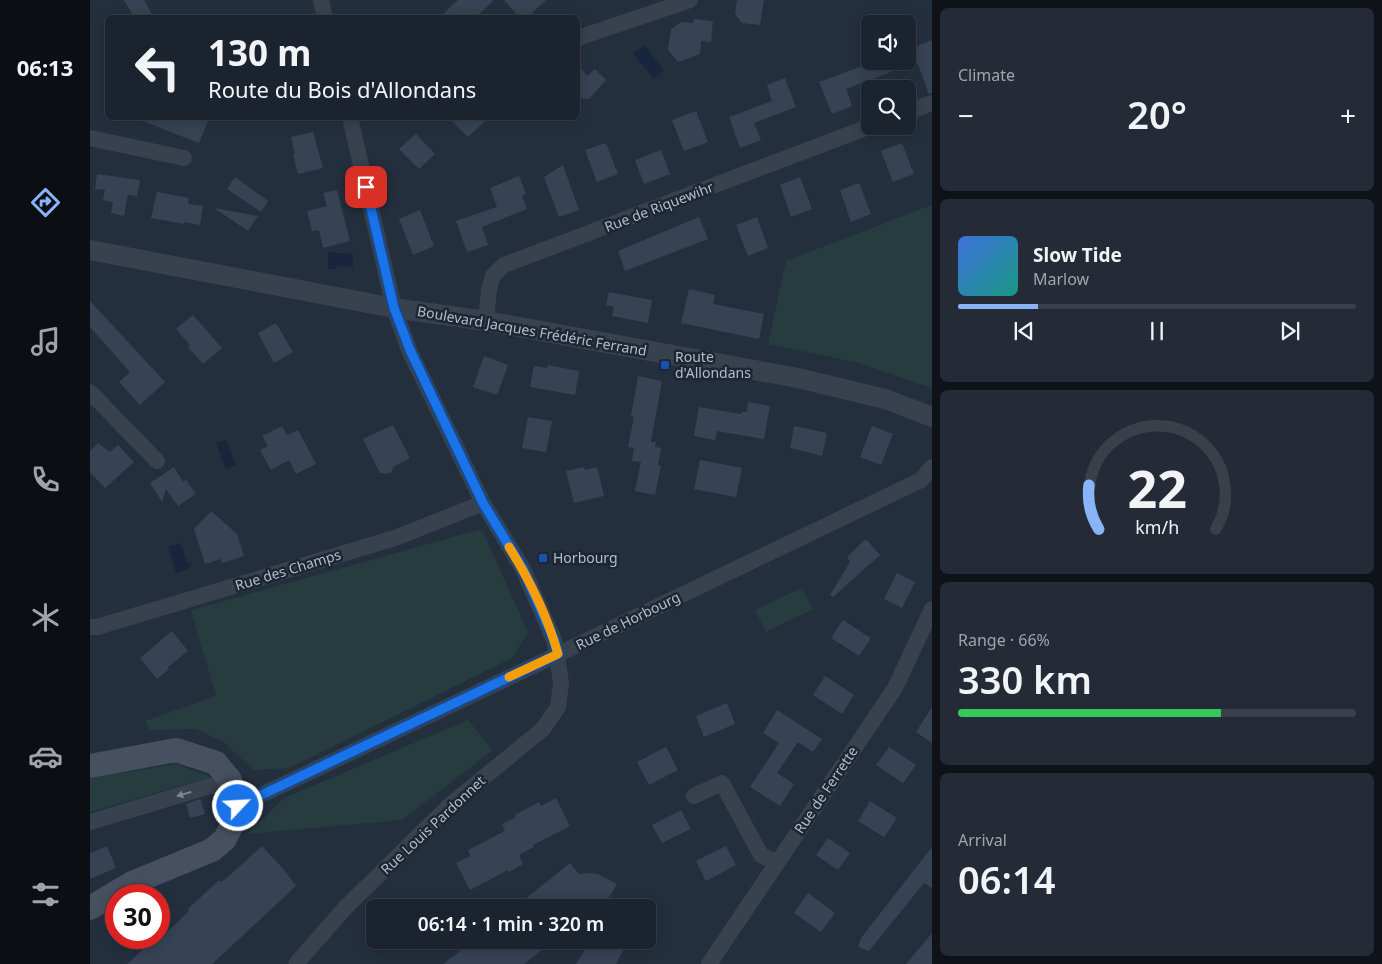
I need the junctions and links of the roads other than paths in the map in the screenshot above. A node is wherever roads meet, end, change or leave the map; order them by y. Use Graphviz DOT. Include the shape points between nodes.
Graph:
graph roads {
  1 [pos="321,0"];
  2 [pos="690,0"];
  3 [pos="324,15"];
  4 [pos="580,37"];
  5 [pos="932,103"];
  6 [pos="916,109"];
  7 [pos="350,120"];
  8 [pos="861,130"];
  9 [pos="90,138"];
  10 [pos="184,158"];
  11 [pos="90,250"];
  12 [pos="394,308"];
  13 [pos="486,322"];
  14 [pos="90,392"];
  15 [pos="932,417"];
  16 [pos="157,460"];
  17 [pos="932,467"];
  18 [pos="483,503"];
  19 [pos="932,609"];
  20 [pos="90,627"];
  21 [pos="558,654"];
  22 [pos="90,766"];
  23 [pos="230,780"];
  24 [pos="694,796"];
  25 [pos="238,806"];
  26 [pos="90,822"];
  27 [pos="777,863"];
  28 [pos="90,908"];
  29 [pos="296,964"];
  30 [pos="709,964"];
  1 -- 3 [label="street"];
  2 -- 4 [label="street"];
  5 -- 6 [label="street"];
  7 -- 12 [label="street, Rue Louis Pardonnet"];
  8 -- 13 [label="street, Rue de Riquewihr" via="504,265 493,276"];
  9 -- 10 [label="street"];
  11 -- 12 [label="street, Boulevard Jacques Frédéric Ferrand"];
  12 -- 13 [label="street, Boulevard Jacques Frédéric Ferrand"];
  12 -- 18 [label="street, Rue Louis Pardonnet" via="410,350"];
  13 -- 15 [label="street, Boulevard Jacques Frédéric Ferrand" via="798,378 885,399"];
  14 -- 16 [label="street"];
  17 -- 21 [label="street, Rue de Horbourg" via="921,480"];
  18 -- 20 [label="street, Rue des Champs" via="395,538"];
  18 -- 21 [label="street, Rue Louis Pardonnet" via="523,569"];
  19 -- 27 [label="street, Rue de Ferrette" via="895,688"];
  21 -- 25 [label="street, Rue de Horbourg"];
  21 -- 29 [label="street, Rue Louis Pardonnet" via="561,684 558,706 543,729 450,805 344,909"];
  22 -- 23 [label="main road" via="176,750 216,763"];
  23 -- 25 [label="main road"];
  23 -- 26 [label="street, one-way"];
  24 -- 27 [label="street" via="722,783 761,855"];
  25 -- 28 [label="main road" via="225,838 212,850 132,883"];
  27 -- 30 [label="street, Rue de Ferrette"];
}
